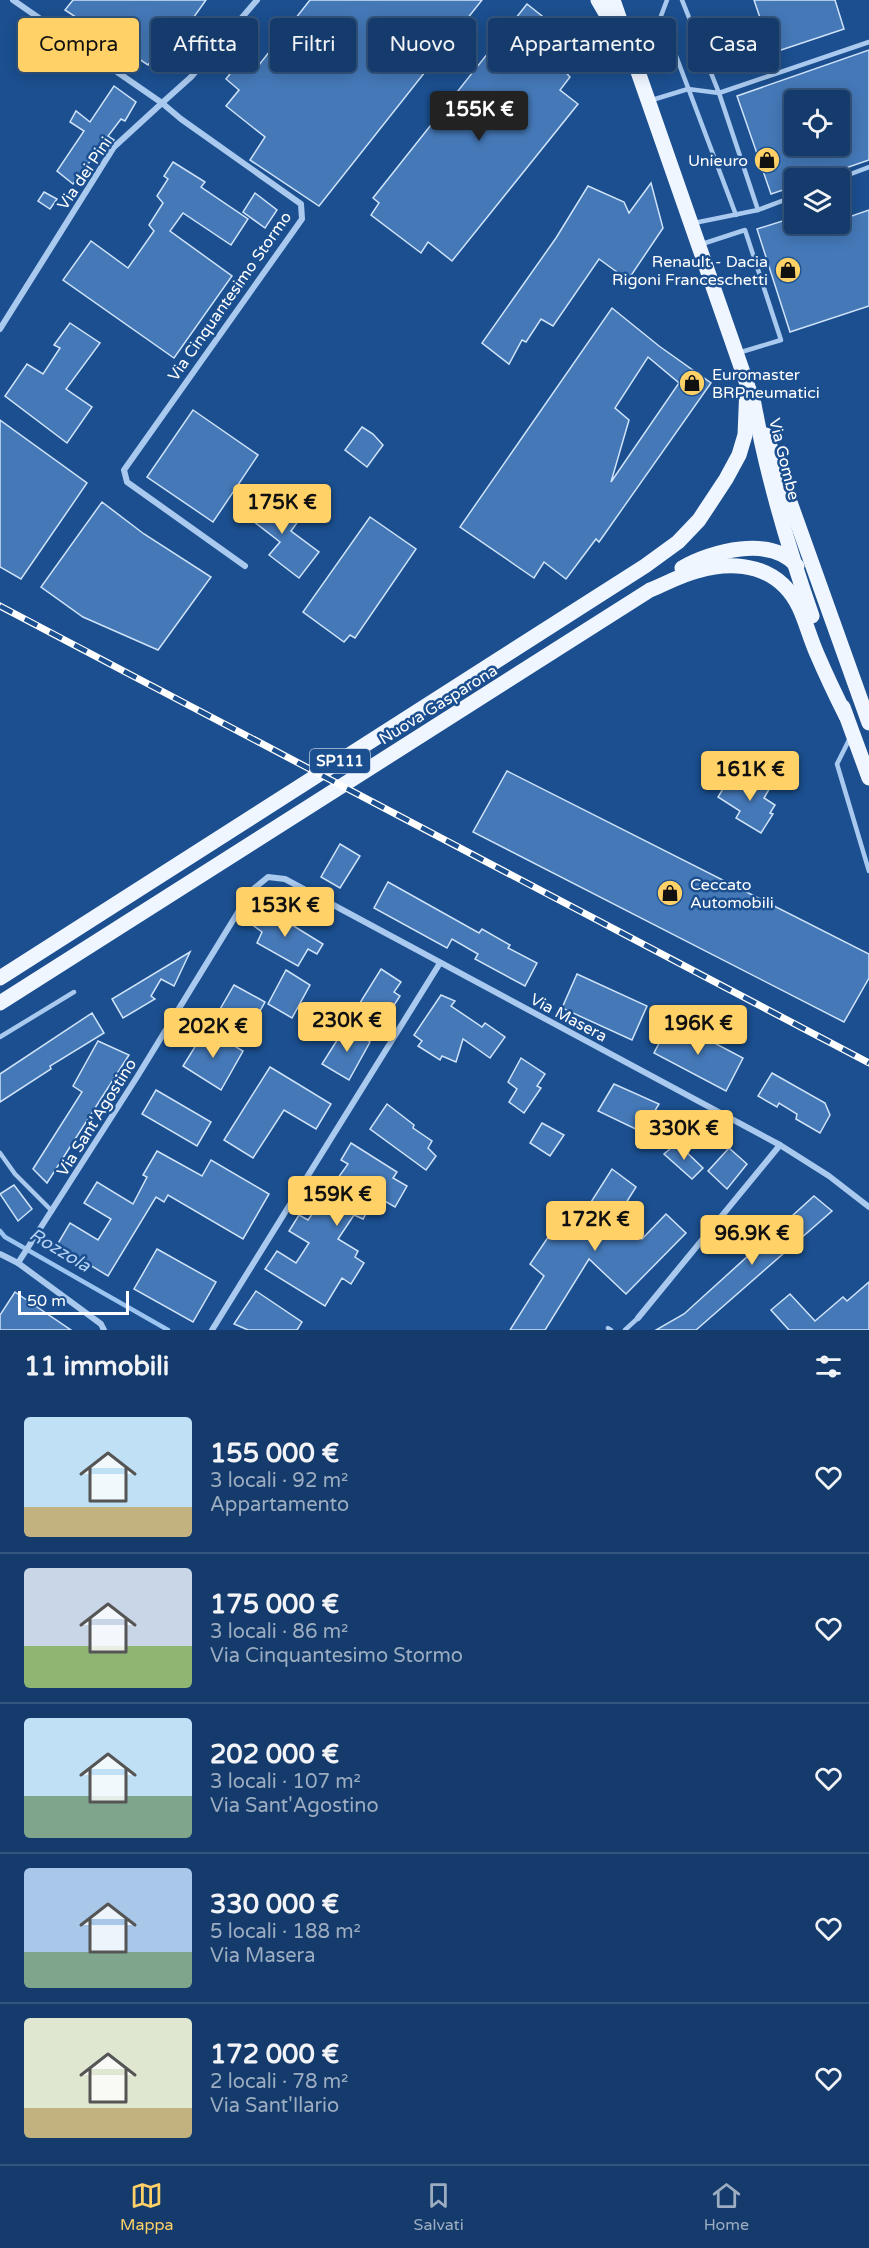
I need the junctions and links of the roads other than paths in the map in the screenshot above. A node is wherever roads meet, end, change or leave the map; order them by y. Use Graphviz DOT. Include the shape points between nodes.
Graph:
graph roads {
  1 [pos="14,0"];
  2 [pos="257,0"];
  3 [pos="598,0"];
  4 [pos="613,0"];
  5 [pos="668,0"];
  6 [pos="682,0"];
  7 [pos="609,18"];
  8 [pos="620,18"];
  9 [pos="869,42"];
  10 [pos="639,72"];
  11 [pos="688,89"];
  12 [pos="718,93"];
  13 [pos="649,101"];
  14 [pos="162,103"];
  15 [pos="869,167"];
  16 [pos="850,174"];
  17 [pos="784,199"];
  18 [pos="758,210"];
  19 [pos="736,215"];
  20 [pos="692,224"];
  21 [pos="699,245"];
  22 [pos="0,329"];
  23 [pos="736,354"];
  24 [pos="747,386"];
  25 [pos="753,404"];
  26 [pos="793,561"];
  27 [pos="245,566"];
  28 [pos="650,590"];
  29 [pos="831,618"];
  30 [pos="846,716"];
  31 [pos="869,723"];
  32 [pos="852,733"];
  33 [pos="869,778"];
  34 [pos="869,871"];
  35 [pos="251,891"];
  36 [pos="440,963"];
  37 [pos="0,978"];
  38 [pos="74,992"];
  39 [pos="0,1003"];
  40 [pos="0,1037"];
  41 [pos="780,1145"];
  42 [pos="0,1153"];
  43 [pos="869,1207"];
  44 [pos="52,1211"];
  45 [pos="0,1254"];
  46 [pos="18,1263"];
  47 [pos="638,1318"];
  48 [pos="628,1329"];
  49 [pos="104,1330"];
  50 [pos="212,1330"];
  1 -- 14 [label="street"];
  2 -- 14 [label="street" via="191,77"];
  3 -- 7 [label="main road, Via Gombe"];
  4 -- 8 [label="main road, Via Gombe"];
  5 -- 11 [label="lane" via="661,16"];
  6 -- 12 [label="lane"];
  9 -- 12 [label="lane"];
  10 -- 13 [label="main road, Via Gombe"];
  11 -- 12 [label="lane"];
  11 -- 13 [label="lane"];
  11 -- 19 [label="lane"];
  12 -- 18 [label="lane"];
  13 -- 20 [label="main road, Via Gombe"];
  14 -- 22 [label="street, Via dei Pini" via="114,147"];
  14 -- 27 [label="street, Via Cinquantesimo Stormo" via="301,204 302,219 124,470 127,482"];
  15 -- 16 [label="lane"];
  17 -- 18 [label="lane"];
  18 -- 19 [label="lane"];
  19 -- 20 [label="lane"];
  20 -- 21 [label="main road, Via Gombe"];
  21 -- 23 [label="main road, Via Gombe"];
  21 -- 23 [label="lane" via="745,230 780,340"];
  23 -- 24 [label="main road, Via Gombe"];
  24 -- 25 [label="main road, Via Gombe"];
  24 -- 37 [label="main road, Nuova Gasparona / SP111" via="745,435 739,455 699,520 678,542"];
  25 -- 26 [label="main road, Via Gombe" via="762,454"];
  25 -- 29 [label="main road"];
  26 -- 28 [label="main road, SP111" via="758,549 739,548 692,562"];
  26 -- 29 [label="main road"];
  26 -- 30 [label="main road, Via Gombe"];
  28 -- 30 [label="main road, Nuova Gasparona / SP111" via="696,571 725,565 748,566 778,579 799,606"];
  28 -- 39 [label="main road, Nuova Gasparona / SP111"];
  29 -- 31 [label="main road"];
  30 -- 32 [label="main road, Via Gombe"];
  32 -- 33 [label="main road, Via Gombe"];
  32 -- 34 [label="lane" via="837,764"];
  35 -- 36 [label="street, Via Masera" via="268,877 285,879"];
  35 -- 44 [label="street, Via Sant'Agostino"];
  36 -- 41 [label="street, Via Masera"];
  36 -- 50 [label="street"];
  38 -- 40 [label="lane"];
  41 -- 43 [label="street, Via Masera"];
  41 -- 47 [label="street"];
  42 -- 44 [label="lane"];
  44 -- 46 [label="street, Via Sant'Agostino"];
  45 -- 46 [label="street"];
  46 -- 49 [label="street"];
  47 -- 48 [label="lane"];
}
